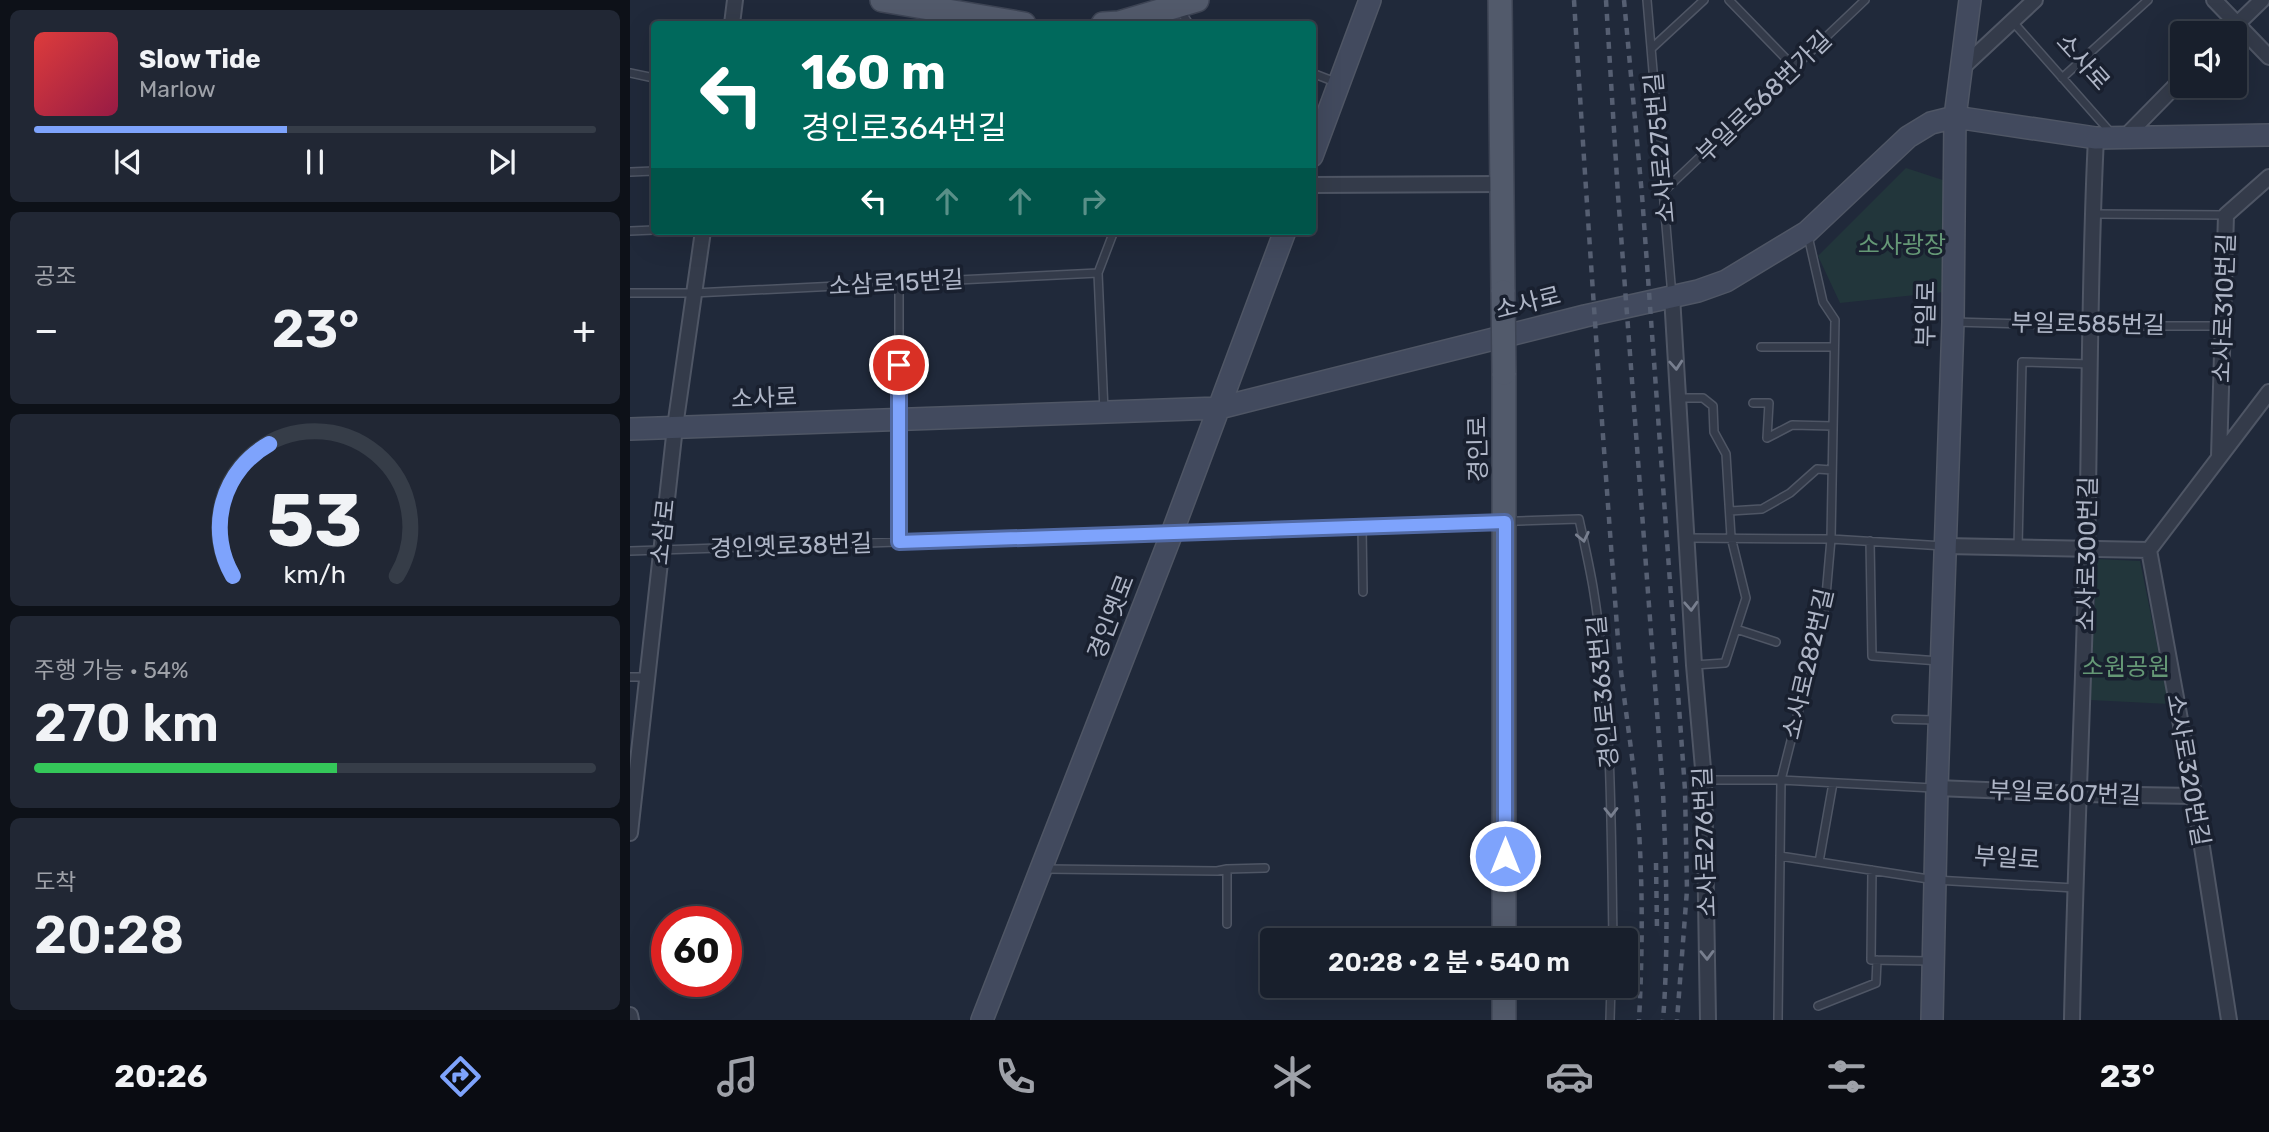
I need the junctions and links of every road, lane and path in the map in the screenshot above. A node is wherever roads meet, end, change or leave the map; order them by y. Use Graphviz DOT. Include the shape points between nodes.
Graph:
graph roads {
  1 [pos="735,0"];
  2 [pos="883,0"];
  3 [pos="1370,0"];
  4 [pos="1500,0"];
  5 [pos="1647,0"];
  6 [pos="1704,0"];
  7 [pos="1729,0"];
  8 [pos="1865,0"];
  9 [pos="1970,0"];
  10 [pos="2035,0"];
  11 [pos="2148,0"];
  12 [pos="2214,0"];
  13 [pos="2262,0"];
  14 [pos="1188,10"];
  15 [pos="967,20"];
  16 [pos="732,21"];
  17 [pos="1130,21"];
  18 [pos="2227,21"];
  19 [pos="2240,21"];
  20 [pos="2012,22"];
  21 [pos="2247,40"];
  22 [pos="1652,48"];
  23 [pos="2269,57"];
  24 [pos="1795,68"];
  25 [pos="1961,69"];
  26 [pos="630,74"];
  27 [pos="1316,74"];
  28 [pos="651,78"];
  29 [pos="2062,78"];
  30 [pos="1339,83"];
  31 [pos="2170,89"];
  32 [pos="1955,117"];
  33 [pos="2269,135"];
  34 [pos="2112,137"];
  35 [pos="1316,145"];
  36 [pos="651,171"];
  37 [pos="630,172"];
  38 [pos="2269,177"];
  39 [pos="1502,184"];
  40 [pos="1316,185"];
  41 [pos="1663,192"];
  42 [pos="2094,214"];
  43 [pos="2226,215"];
  44 [pos="651,230"];
  45 [pos="630,231"];
  46 [pos="1807,232"];
  47 [pos="702,235"];
  48 [pos="1112,235"];
  49 [pos="1284,235"];
  50 [pos="1098,273"];
  51 [pos="899,283"];
  52 [pos="694,293"];
  53 [pos="631,294"];
  54 [pos="1672,296"];
  55 [pos="1953,322"];
  56 [pos="2092,326"];
  57 [pos="2223,326"];
  58 [pos="1761,347"];
  59 [pos="1834,347"];
  60 [pos="2091,364"];
  61 [pos="2269,392"];
  62 [pos="1678,398"];
  63 [pos="1754,403"];
  64 [pos="1219,408"];
  65 [pos="1104,412"];
  66 [pos="899,419"];
  67 [pos="1833,426"];
  68 [pos="675,427"];
  69 [pos="630,429"];
  70 [pos="2219,457"];
  71 [pos="1832,470"];
  72 [pos="1730,511"];
  73 [pos="1505,522"];
  74 [pos="1362,527"];
  75 [pos="1172,533"];
  76 [pos="1731,537"];
  77 [pos="1687,538"];
  78 [pos="1831,539"];
  79 [pos="1870,541"];
  80 [pos="899,542"];
  81 [pos="1945,546"];
  82 [pos="2018,548"];
  83 [pos="661,550"];
  84 [pos="2087,550"];
  85 [pos="2149,550"];
  86 [pos="630,551"];
  87 [pos="1363,592"];
  88 [pos="1736,628"];
  89 [pos="1776,642"];
  90 [pos="1942,661"];
  91 [pos="1694,665"];
  92 [pos="630,677"];
  93 [pos="647,677"];
  94 [pos="1896,719"];
  95 [pos="1940,720"];
  96 [pos="1704,780"];
  97 [pos="1781,780"];
  98 [pos="1833,783"];
  99 [pos="1937,788"];
  100 [pos="2080,794"];
  101 [pos="632,796"];
  102 [pos="2194,796"];
  103 [pos="630,833"];
  104 [pos="1780,856"];
  105 [pos="1819,862"];
  106 [pos="1265,868"];
  107 [pos="1041,869"];
  108 [pos="1227,869"];
  109 [pos="1871,870"];
  110 [pos="1936,880"];
  111 [pos="2074,888"];
  112 [pos="1227,923"];
  113 [pos="1504,928"];
  114 [pos="1613,928"];
  115 [pos="1877,960"];
  116 [pos="1934,961"];
  117 [pos="1504,998"];
  118 [pos="1611,998"];
  119 [pos="1818,1006"];
  120 [pos="630,1015"];
  121 [pos="631,1020"];
  122 [pos="982,1020"];
  123 [pos="1504,1020"];
  124 [pos="1610,1020"];
  125 [pos="1708,1020"];
  126 [pos="1778,1020"];
  127 [pos="1932,1020"];
  128 [pos="2072,1020"];
  129 [pos="2229,1020"];
  1 -- 16 [label="street"];
  2 -- 15 [label="main road"];
  3 -- 30 [label="street"];
  4 -- 39 [label="main road, 경인로"];
  5 -- 22 [label="lane, 소사로275번길"];
  6 -- 22 [label="lane"];
  7 -- 24 [label="lane"];
  8 -- 24 [label="lane, 부일로568번가길"];
  9 -- 25 [label="street, 부일로"];
  10 -- 20 [label="street"];
  11 -- 29 [label="lane"];
  12 -- 18 [label="street"];
  13 -- 19 [label="street"];
  14 -- 17 [label="main road"];
  20 -- 25 [label="street"];
  20 -- 29 [label="lane, 소사로"];
  21 -- 23 [label="street"];
  22 -- 41 [label="lane, 소사로275번길"];
  24 -- 41 [label="lane, 부일로568번가길"];
  25 -- 32 [label="street, 부일로"];
  26 -- 28 [label="lane"];
  27 -- 30 [label="lane"];
  29 -- 34 [label="lane, 소사로"];
  30 -- 35 [label="street"];
  31 -- 34 [label="street"];
  32 -- 34 [label="street, 소사로"];
  32 -- 46 [label="street, 소사로" via="1908,137"];
  32 -- 55 [label="street, 부일로"];
  33 -- 34 [label="street, 소사로"];
  34 -- 42 [label="street, 소사로300번길"];
  36 -- 37 [label="lane"];
  38 -- 43 [label="street, 소사로310번길"];
  39 -- 40 [label="street"];
  39 -- 73 [label="main road, 경인로, bridge"];
  41 -- 54 [label="lane, 소사로275번길"];
  42 -- 43 [label="lane"];
  42 -- 56 [label="street, 소사로300번길"];
  43 -- 57 [label="street, 소사로310번길"];
  44 -- 45 [label="lane"];
  46 -- 54 [label="street, 소사로" via="1726,281"];
  46 -- 59 [label="lane, 소사로282번길" via="1823,302 1835,320"];
  47 -- 52 [label="street, 소삼로"];
  48 -- 50 [label="lane"];
  49 -- 64 [label="street, 경인옛로"];
  50 -- 51 [label="lane, 소삼로15번길"];
  50 -- 65 [label="lane"];
  51 -- 52 [label="lane, 소삼로15번길"];
  51 -- 66 [label="lane"];
  52 -- 53 [label="lane, 소삼로15번길"];
  52 -- 68 [label="street, 소삼로"];
  54 -- 62 [label="street, 소사로276번길, one-way"];
  54 -- 64 [label="street, 소사로"];
  55 -- 56 [label="lane, 부일로585번길"];
  55 -- 81 [label="street, 부일로"];
  56 -- 57 [label="lane, 부일로585번길"];
  56 -- 60 [label="street, 소사로300번길"];
  57 -- 70 [label="street, 소사로310번길"];
  58 -- 59 [label="lane"];
  59 -- 67 [label="lane, 소사로282번길"];
  60 -- 82 [label="lane" via="2022,362"];
  60 -- 84 [label="street, 소사로300번길"];
  61 -- 70 [label="street"];
  62 -- 72 [label="lane" via="1703,398 1713,406 1714,432 1726,454"];
  62 -- 77 [label="street, 소사로276번길"];
  63 -- 67 [label="lane" via="1769,403 1768,438 1792,425"];
  64 -- 65 [label="street, 소사로"];
  64 -- 75 [label="street, 경인옛로"];
  65 -- 66 [label="street, 소사로"];
  66 -- 68 [label="street, 소사로"];
  66 -- 80 [label="lane"];
  67 -- 71 [label="lane, 소사로282번길"];
  68 -- 69 [label="street, 소사로"];
  68 -- 83 [label="street, 소삼로"];
  70 -- 85 [label="street"];
  71 -- 72 [label="lane" via="1817,468 1790,493 1762,509"];
  71 -- 78 [label="lane, 소사로282번길"];
  72 -- 76 [label="lane"];
  73 -- 74 [label="lane, 경인옛로38번길"];
  73 -- 113 [label="main road, 경인로"];
  73 -- 114 [label="lane, 경인로363번길, one-way" via="1579,519 1602,659"];
  74 -- 75 [label="lane, 경인옛로38번길"];
  74 -- 87 [label="lane"];
  75 -- 80 [label="lane, 경인옛로38번길"];
  75 -- 107 [label="street, 경인옛로"];
  76 -- 77 [label="lane"];
  76 -- 78 [label="lane"];
  76 -- 88 [label="lane" via="1746,598"];
  77 -- 91 [label="street, 소사로276번길, one-way"];
  78 -- 79 [label="lane"];
  78 -- 97 [label="lane, 소사로282번길" via="1825,607"];
  79 -- 81 [label="lane"];
  79 -- 90 [label="lane" via="1872,656"];
  80 -- 83 [label="lane, 경인옛로38번길"];
  81 -- 82 [label="street"];
  81 -- 90 [label="street, 부일로"];
  82 -- 84 [label="street"];
  83 -- 86 [label="lane, 경인옛로38번길"];
  83 -- 93 [label="street, 소삼로"];
  84 -- 85 [label="street"];
  84 -- 100 [label="street, 소사로300번길"];
  85 -- 102 [label="street, 소사로320번길"];
  88 -- 89 [label="lane"];
  88 -- 91 [label="lane" via="1725,663"];
  90 -- 95 [label="street, 부일로"];
  91 -- 96 [label="street, 소사로276번길"];
  92 -- 93 [label="lane"];
  93 -- 101 [label="street, 소삼로"];
  94 -- 95 [label="lane"];
  95 -- 99 [label="street, 부일로"];
  96 -- 97 [label="lane"];
  96 -- 125 [label="street, 소사로276번길, one-way"];
  97 -- 98 [label="lane"];
  97 -- 104 [label="lane, 소사로282번길"];
  98 -- 99 [label="lane"];
  98 -- 105 [label="lane"];
  99 -- 100 [label="street, 부일로607번길"];
  99 -- 110 [label="street, 부일로"];
  100 -- 102 [label="street, 부일로607번길"];
  100 -- 111 [label="street, 소사로300번길"];
  101 -- 103 [label="street, 소삼로"];
  102 -- 129 [label="street, 소사로320번길"];
  104 -- 105 [label="lane"];
  104 -- 126 [label="lane, 소사로282번길"];
  105 -- 109 [label="lane"];
  106 -- 108 [label="lane"];
  107 -- 108 [label="lane"];
  107 -- 122 [label="street, 경인옛로"];
  108 -- 112 [label="lane"];
  109 -- 110 [label="lane, 부일로"];
  109 -- 115 [label="lane" via="1871,960"];
  110 -- 111 [label="lane, 부일로"];
  110 -- 116 [label="street, 부일로"];
  111 -- 128 [label="street, 소사로300번길"];
  115 -- 116 [label="lane"];
  115 -- 119 [label="lane" via="1876,984"];
  116 -- 127 [label="street, 부일로"];
  117 -- 123 [label="main road"];
  118 -- 124 [label="lane"];
  120 -- 121 [label="street"];
}
